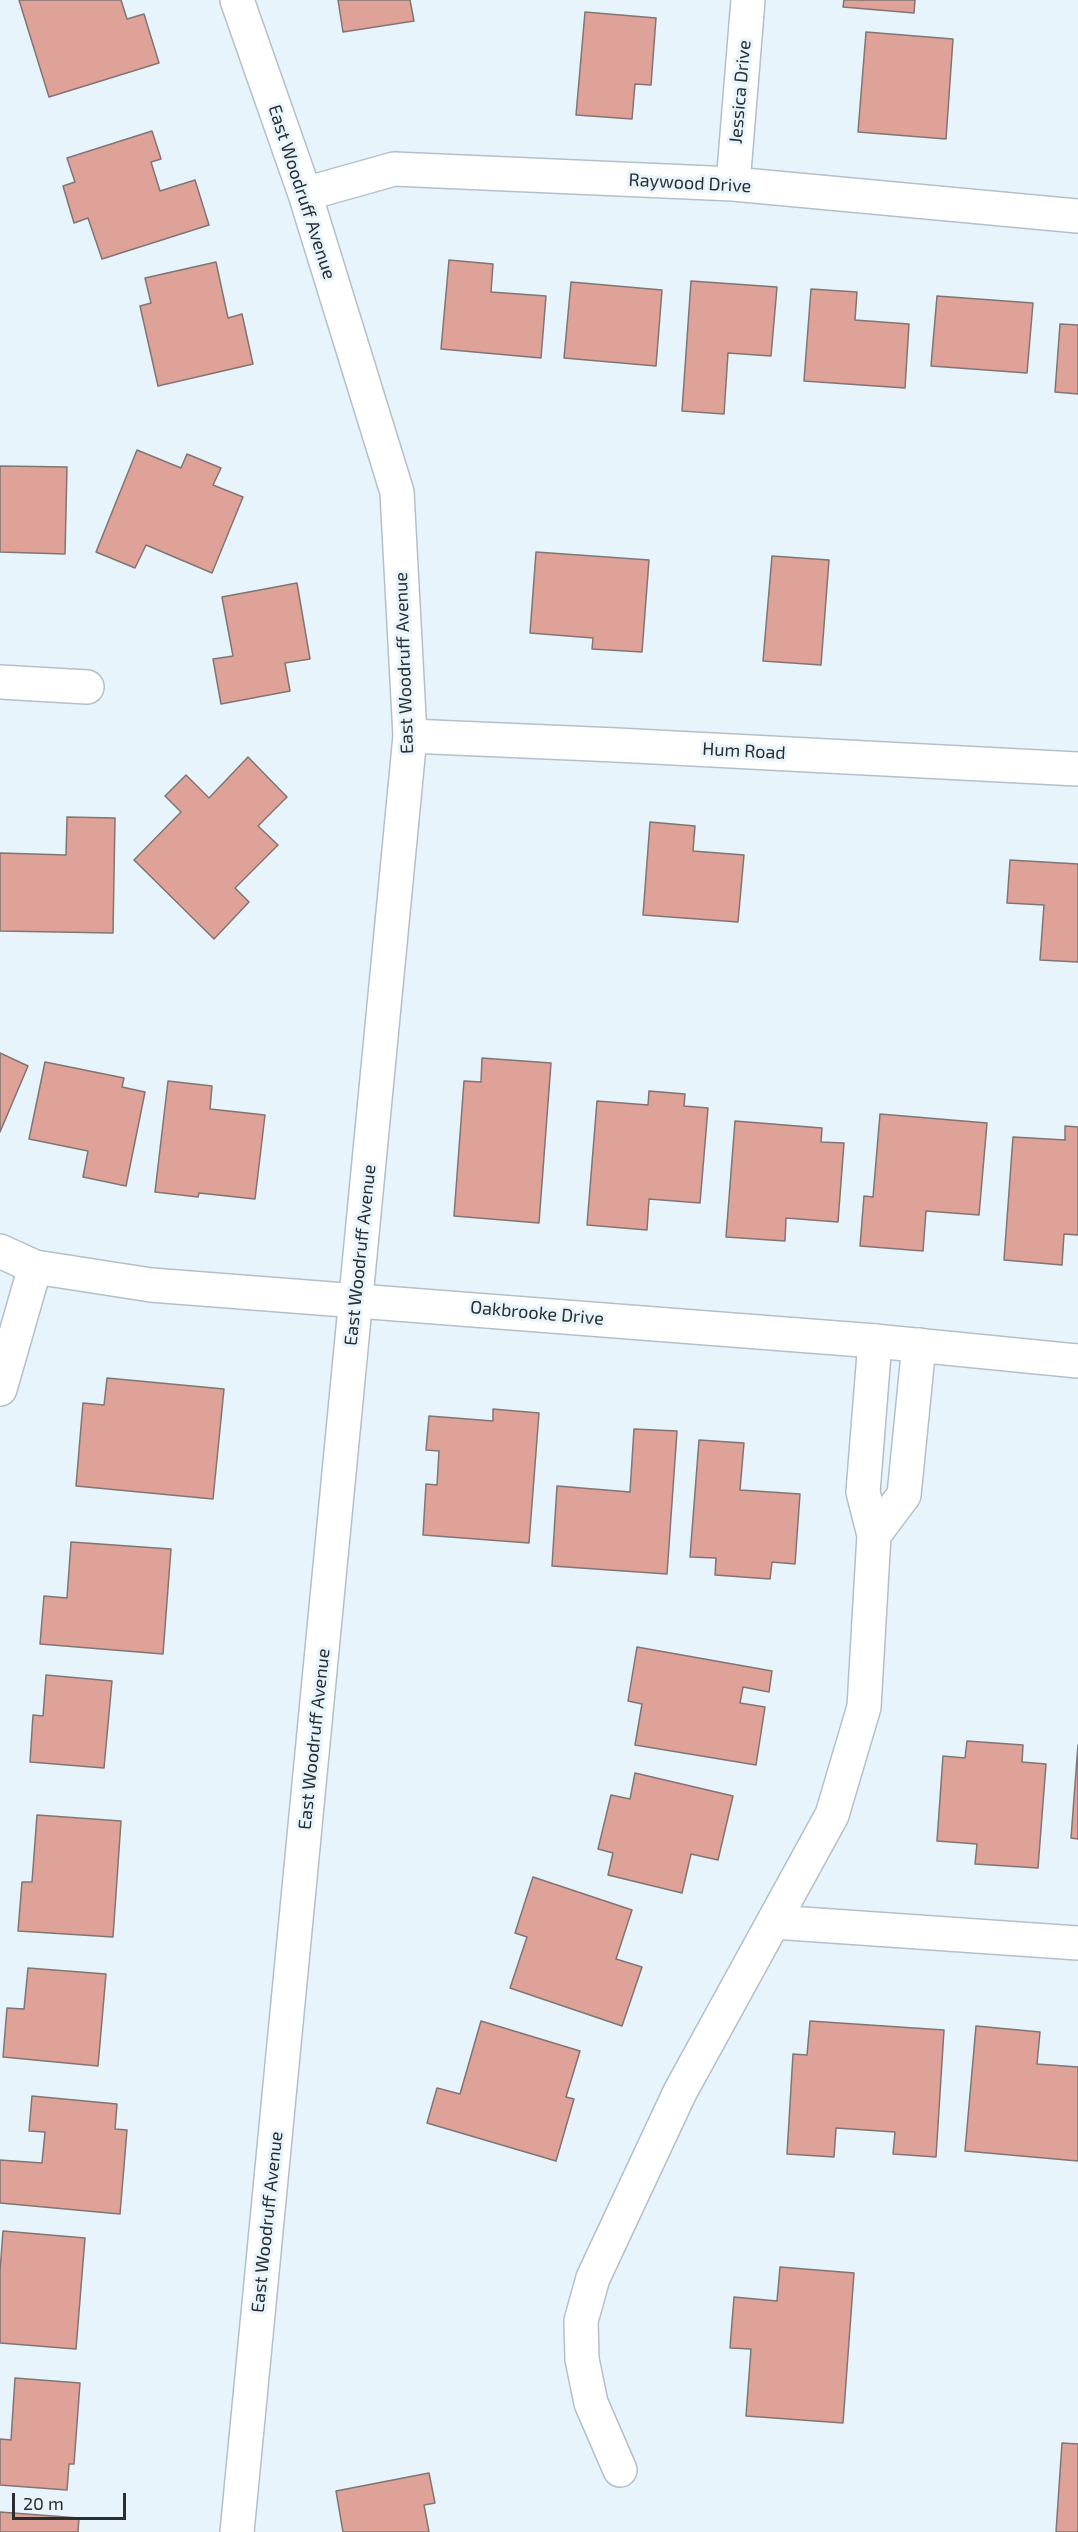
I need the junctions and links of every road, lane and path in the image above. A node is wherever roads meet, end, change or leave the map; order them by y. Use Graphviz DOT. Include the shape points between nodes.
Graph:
graph roads {
  1 [pos="237,0"];
  2 [pos="748,0"];
  3 [pos="733,184"];
  4 [pos="305,194"];
  5 [pos="1078,216"];
  6 [pos="0,682"];
  7 [pos="87,687"];
  8 [pos="410,736"];
  9 [pos="1078,769"];
  10 [pos="0,1251"];
  11 [pos="35,1267"];
  12 [pos="356,1300"];
  13 [pos="875,1341"];
  14 [pos="919,1345"];
  15 [pos="1078,1360"];
  16 [pos="0,1389"];
  17 [pos="865,1468"];
  18 [pos="907,1472"];
  19 [pos="874,1535"];
  20 [pos="774,1922"];
  21 [pos="1078,1943"];
  22 [pos="620,2470"];
  23 [pos="237,2532"];
  1 -- 4 [label="street, East Woodruff Avenue"];
  2 -- 3 [label="street, Jessica Drive"];
  3 -- 4 [label="street, Raywood Drive" via="394,169"];
  3 -- 5 [label="street, Raywood Drive"];
  4 -- 8 [label="street, East Woodruff Avenue" via="397,492"];
  6 -- 7 [label="street"];
  8 -- 9 [label="street, Hum Road"];
  8 -- 12 [label="street, East Woodruff Avenue"];
  10 -- 11 [label="street, Oakbrooke Drive"];
  11 -- 12 [label="street, Oakbrooke Drive" via="151,1285"];
  11 -- 16 [label="street"];
  12 -- 13 [label="street, Oakbrooke Drive"];
  12 -- 23 [label="street, East Woodruff Avenue"];
  13 -- 14 [label="street, Oakbrooke Drive"];
  13 -- 17 [label="street"];
  14 -- 15 [label="street, Oakbrooke Drive"];
  14 -- 18 [label="street"];
  17 -- 18 [label="street"];
  17 -- 19 [label="street" via="863,1492"];
  18 -- 19 [label="street" via="904,1495"];
  19 -- 20 [label="street" via="864,1707 832,1815"];
  20 -- 21 [label="street"];
  20 -- 22 [label="street" via="680,2092 598,2268 581,2321 582,2359 591,2403"];
}
